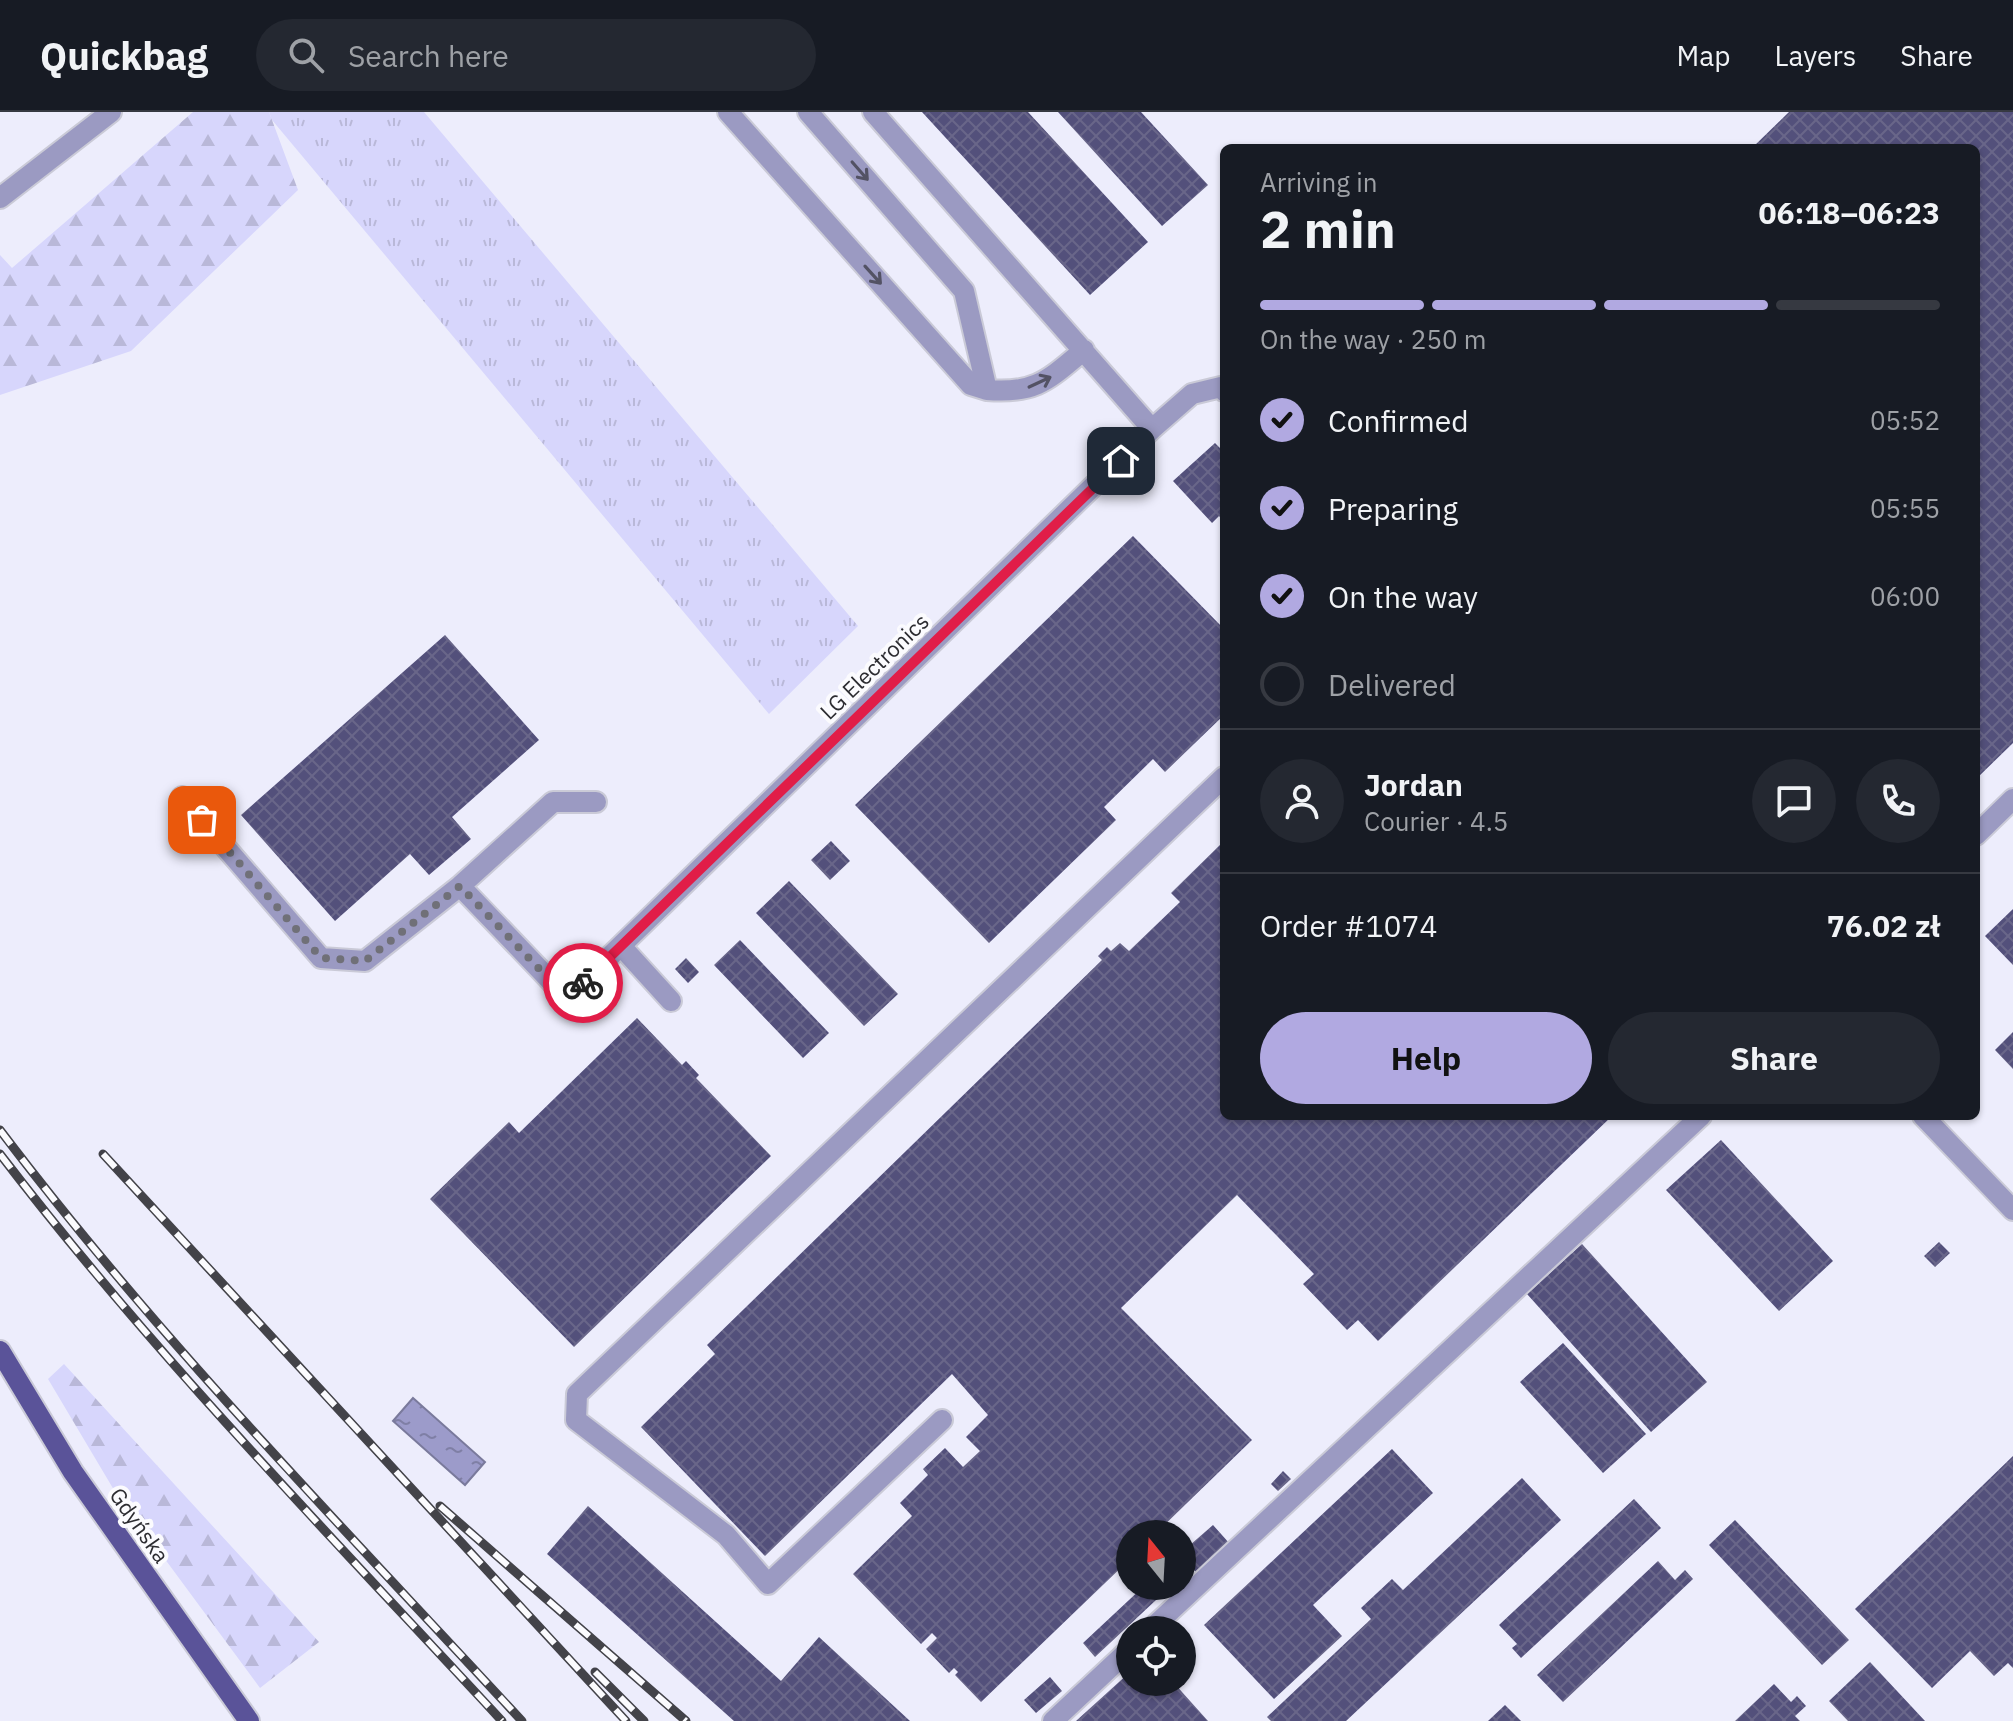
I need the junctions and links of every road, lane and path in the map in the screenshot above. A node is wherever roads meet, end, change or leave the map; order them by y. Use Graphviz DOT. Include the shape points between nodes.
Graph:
graph roads {
  1 [pos="111,112"];
  2 [pos="728,112"];
  3 [pos="808,112"];
  4 [pos="873,112"];
  5 [pos="0,198"];
  6 [pos="1084,350"];
  7 [pos="1220,387"];
  8 [pos="987,390"];
  9 [pos="1152,429"];
  10 [pos="1220,781"];
  11 [pos="182,797"];
  12 [pos="2013,799"];
  13 [pos="596,802"];
  14 [pos="1980,831"];
  15 [pos="460,886"];
  16 [pos="621,946"];
  17 [pos="671,1001"];
  18 [pos="1697,1120"];
  19 [pos="1927,1120"];
  20 [pos="2013,1210"];
  21 [pos="0,1351"];
  22 [pos="942,1420"];
  23 [pos="1165,1616"];
  24 [pos="1116,1662"];
  25 [pos="249,1721"];
  26 [pos="1053,1721"];
  1 -- 5 [label="street"];
  2 -- 8 [label="street, one-way" via="971,385"];
  3 -- 8 [label="street, one-way" via="964,291"];
  4 -- 6 [label="street"];
  8 -- 6 [label="street, one-way" via="1016,392 1047,381"];
  6 -- 9 [label="street"];
  7 -- 9 [label="street, LG Electronics" via="1192,394"];
  9 -- 16 [label="street, LG Electronics"];
  10 -- 22 [label="street" via="577,1394 576,1420 726,1535 768,1584"];
  11 -- 15 [label="street" via="321,958 365,961"];
  12 -- 14 [label="street"];
  13 -- 15 [label="street" via="553,802"];
  15 -- 16 [label="street, LG Electronics" via="567,998"];
  16 -- 17 [label="street"];
  18 -- 23 [label="street"];
  19 -- 20 [label="street"];
  21 -- 25 [label="main road, Gdyńska" via="73,1472"];
  24 -- 26 [label="street"];
}
